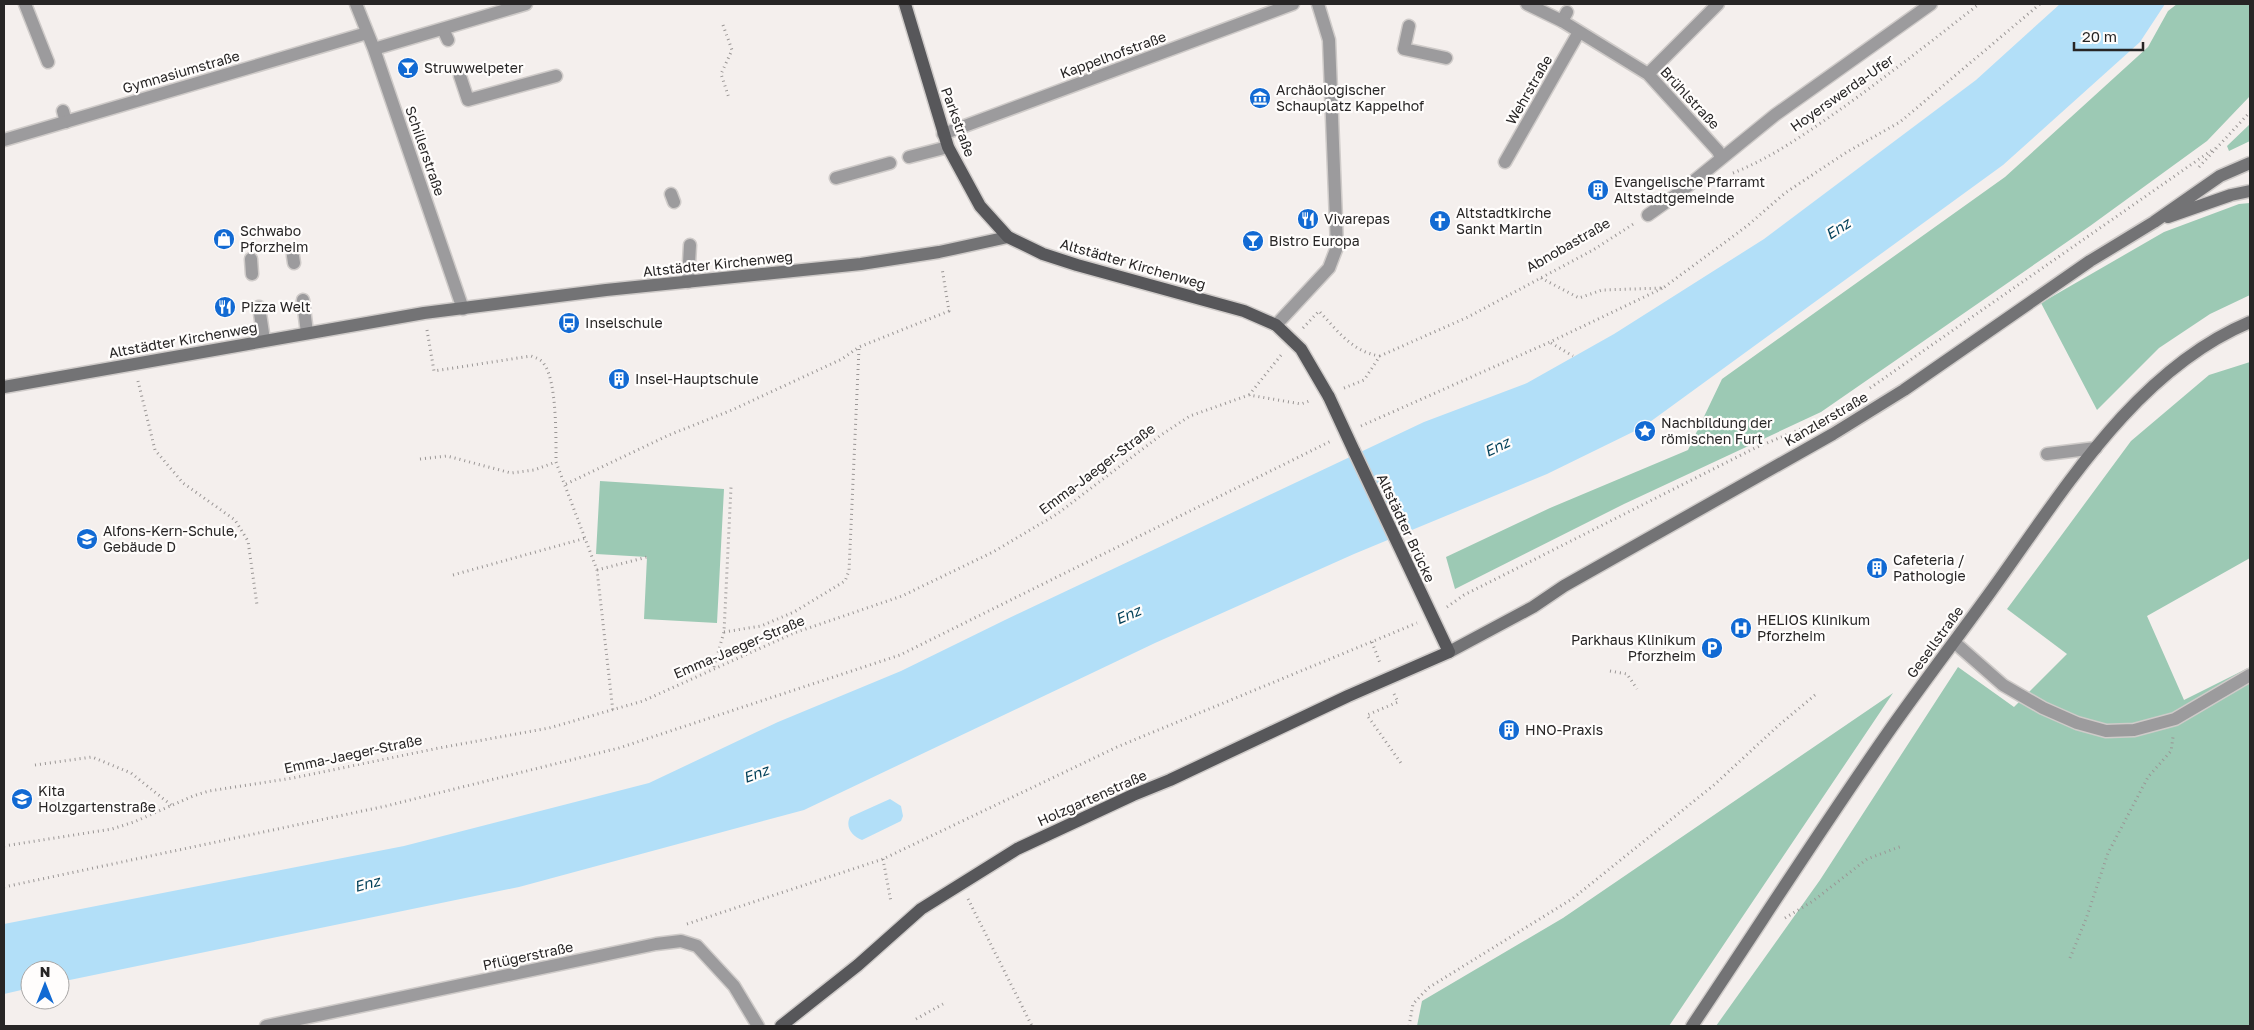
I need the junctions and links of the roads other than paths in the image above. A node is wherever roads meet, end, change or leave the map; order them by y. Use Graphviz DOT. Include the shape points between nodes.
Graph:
graph roads {
  1 [pos="25,4"];
  2 [pos="356,4"];
  3 [pos="526,4"];
  4 [pos="906,4"];
  5 [pos="1294,4"];
  6 [pos="1318,4"];
  7 [pos="1528,4"];
  8 [pos="1718,4"];
  9 [pos="1929,4"];
  10 [pos="1409,26"];
  11 [pos="1579,32"];
  12 [pos="367,33"];
  13 [pos="374,49"];
  14 [pos="1446,58"];
  15 [pos="48,62"];
  16 [pos="1648,74"];
  17 [pos="460,76"];
  18 [pos="556,76"];
  19 [pos="943,134"];
  20 [pos="4,140"];
  21 [pos="948,147"];
  22 [pos="909,157"];
  23 [pos="1721,158"];
  24 [pos="1505,162"];
  25 [pos="890,163"];
  26 [pos="2250,163"];
  27 [pos="836,178"];
  28 [pos="2250,191"];
  29 [pos="1648,215"];
  30 [pos="2154,222"];
  31 [pos="1008,237"];
  32 [pos="690,245"];
  33 [pos="251,259"];
  34 [pos="252,274"];
  35 [pos="688,282"];
  36 [pos="303,300"];
  37 [pos="259,307"];
  38 [pos="464,309"];
  39 [pos="2250,322"];
  40 [pos="1276,325"];
  41 [pos="307,333"];
  42 [pos="264,340"];
  43 [pos="4,387"];
  44 [pos="2096,448"];
  45 [pos="1354,451"];
  46 [pos="2047,454"];
  47 [pos="1954,642"];
  48 [pos="1449,652"];
  49 [pos="2250,675"];
  50 [pos="266,1026"];
  51 [pos="758,1026"];
  52 [pos="781,1026"];
  53 [pos="1692,1026"];
  1 -- 15 [label="street"];
  2 -- 12 [label="street, Schillerstraße"];
  3 -- 13 [label="street" via="446,34"];
  4 -- 19 [label="main road, Parkstraße"];
  5 -- 19 [label="street, Kappelhofstraße"];
  6 -- 40 [label="street" via="1329,40 1337,247 1329,268"];
  7 -- 11 [label="street, Brühlstraße" via="1565,17"];
  8 -- 16 [label="street"];
  9 -- 23 [label="street"];
  10 -- 14 [label="street" via="1404,49"];
  11 -- 16 [label="street, Brühlstraße"];
  11 -- 24 [label="street, Wehrstraße"];
  12 -- 13 [label="street, Schillerstraße"];
  12 -- 20 [label="street, Gymnasiumstraße" via="65,116"];
  13 -- 38 [label="street, Schillerstraße"];
  16 -- 23 [label="street, Brühlstraße"];
  17 -- 18 [label="street" via="468,100"];
  19 -- 21 [label="main road, Parkstraße"];
  21 -- 22 [label="street"];
  21 -- 31 [label="main road, Parkstraße" via="980,206"];
  23 -- 29 [label="street"];
  25 -- 27 [label="street"];
  26 -- 30 [label="main road, Kanzlerstraße" via="2220,176"];
  28 -- 30 [label="main road, Kanzlerstraße"];
  30 -- 48 [label="main road, Kanzlerstraße" via="2090,261 1904,390 1833,434"];
  31 -- 35 [label="main road, Altstädter Kirchenweg" via="860,264"];
  31 -- 40 [label="main road, Altstädter Kirchenweg" via="1043,254 1244,311"];
  32 -- 35 [label="street"];
  33 -- 34 [label="street"];
  35 -- 38 [label="main road, Altstädter Kirchenweg"];
  36 -- 41 [label="street"];
  37 -- 42 [label="street"];
  38 -- 41 [label="main road, Altstädter Kirchenweg"];
  39 -- 44 [label="main road, Gesellstraße" via="2207,343 2146,391"];
  40 -- 45 [label="main road, Altstädter Kirchenweg, bridge" via="1293,339 1309,360"];
  41 -- 42 [label="main road, Altstädter Kirchenweg"];
  42 -- 43 [label="main road, Altstädter Kirchenweg"];
  44 -- 46 [label="street"];
  44 -- 47 [label="main road, Gesellstraße"];
  45 -- 48 [label="main road, Altstädter Brücke"];
  47 -- 49 [label="street" via="2003,685 2043,708 2106,731 2134,730 2175,719"];
  47 -- 53 [label="main road, Gesellstraße" via="1886,734"];
  48 -- 52 [label="main road, Holzgartenstraße" via="1016,850 921,909 858,965"];
  50 -- 51 [label="street, Pflügerstraße" via="681,941 697,946 734,986"];
}
